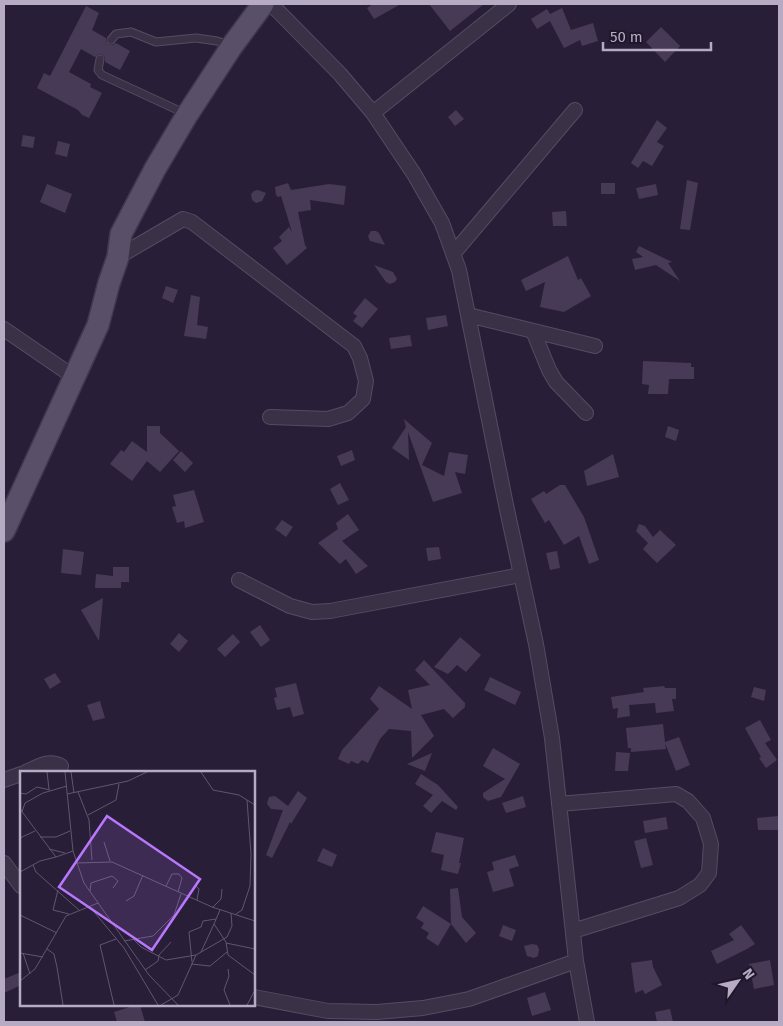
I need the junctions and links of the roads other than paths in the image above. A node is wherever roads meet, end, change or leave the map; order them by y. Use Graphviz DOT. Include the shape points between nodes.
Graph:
graph roads {
  1 [pos="262,4"];
  2 [pos="271,4"];
  3 [pos="509,4"];
  4 [pos="111,40"];
  5 [pos="232,46"];
  6 [pos="100,59"];
  7 [pos="575,110"];
  8 [pos="187,114"];
  9 [pos="373,114"];
  10 [pos="453,254"];
  11 [pos="118,257"];
  12 [pos="468,315"];
  13 [pos="533,331"];
  14 [pos="5,332"];
  15 [pos="595,346"];
  16 [pos="74,377"];
  17 [pos="586,413"];
  18 [pos="270,417"];
  19 [pos="4,531"];
  20 [pos="521,575"];
  21 [pos="240,580"];
  22 [pos="61,766"];
  23 [pos="28,771"];
  24 [pos="20,774"];
  25 [pos="4,780"];
  26 [pos="559,804"];
  27 [pos="4,863"];
  28 [pos="20,885"];
  29 [pos="573,931"];
  30 [pos="576,961"];
  31 [pos="255,997"];
  32 [pos="588,1022"];
  1 -- 5 [label="main road"];
  2 -- 9 [label="street" via="340,74"];
  3 -- 9 [label="street"];
  4 -- 5 [label="lane" via="116,34 131,32 156,42 196,38"];
  5 -- 8 [label="main road"];
  6 -- 8 [label="lane" via="98,70 102,74"];
  7 -- 10 [label="street"];
  8 -- 11 [label="main road" via="120,234"];
  9 -- 10 [label="street" via="414,174 442,223"];
  10 -- 12 [label="street"];
  11 -- 16 [label="main road" via="98,325"];
  11 -- 18 [label="street" via="183,219 192,222 354,346 366,381 363,399 348,413 328,419"];
  12 -- 13 [label="street"];
  12 -- 20 [label="street"];
  13 -- 15 [label="street"];
  13 -- 17 [label="street" via="556,382"];
  14 -- 16 [label="street"];
  16 -- 19 [label="main road"];
  20 -- 21 [label="street" via="312,612 290,606"];
  20 -- 26 [label="street" via="540,663"];
  22 -- 23 [label="street" via="54,762 46,763"];
  24 -- 25 [label="street"];
  26 -- 29 [label="street"];
  26 -- 29 [label="street" via="676,794 688,801 703,818 711,844 709,873 700,884 679,898"];
  27 -- 28 [label="street"];
  29 -- 30 [label="street"];
  30 -- 31 [label="street" via="470,999 423,1008 377,1012 328,1011"];
  30 -- 32 [label="street"];
}
